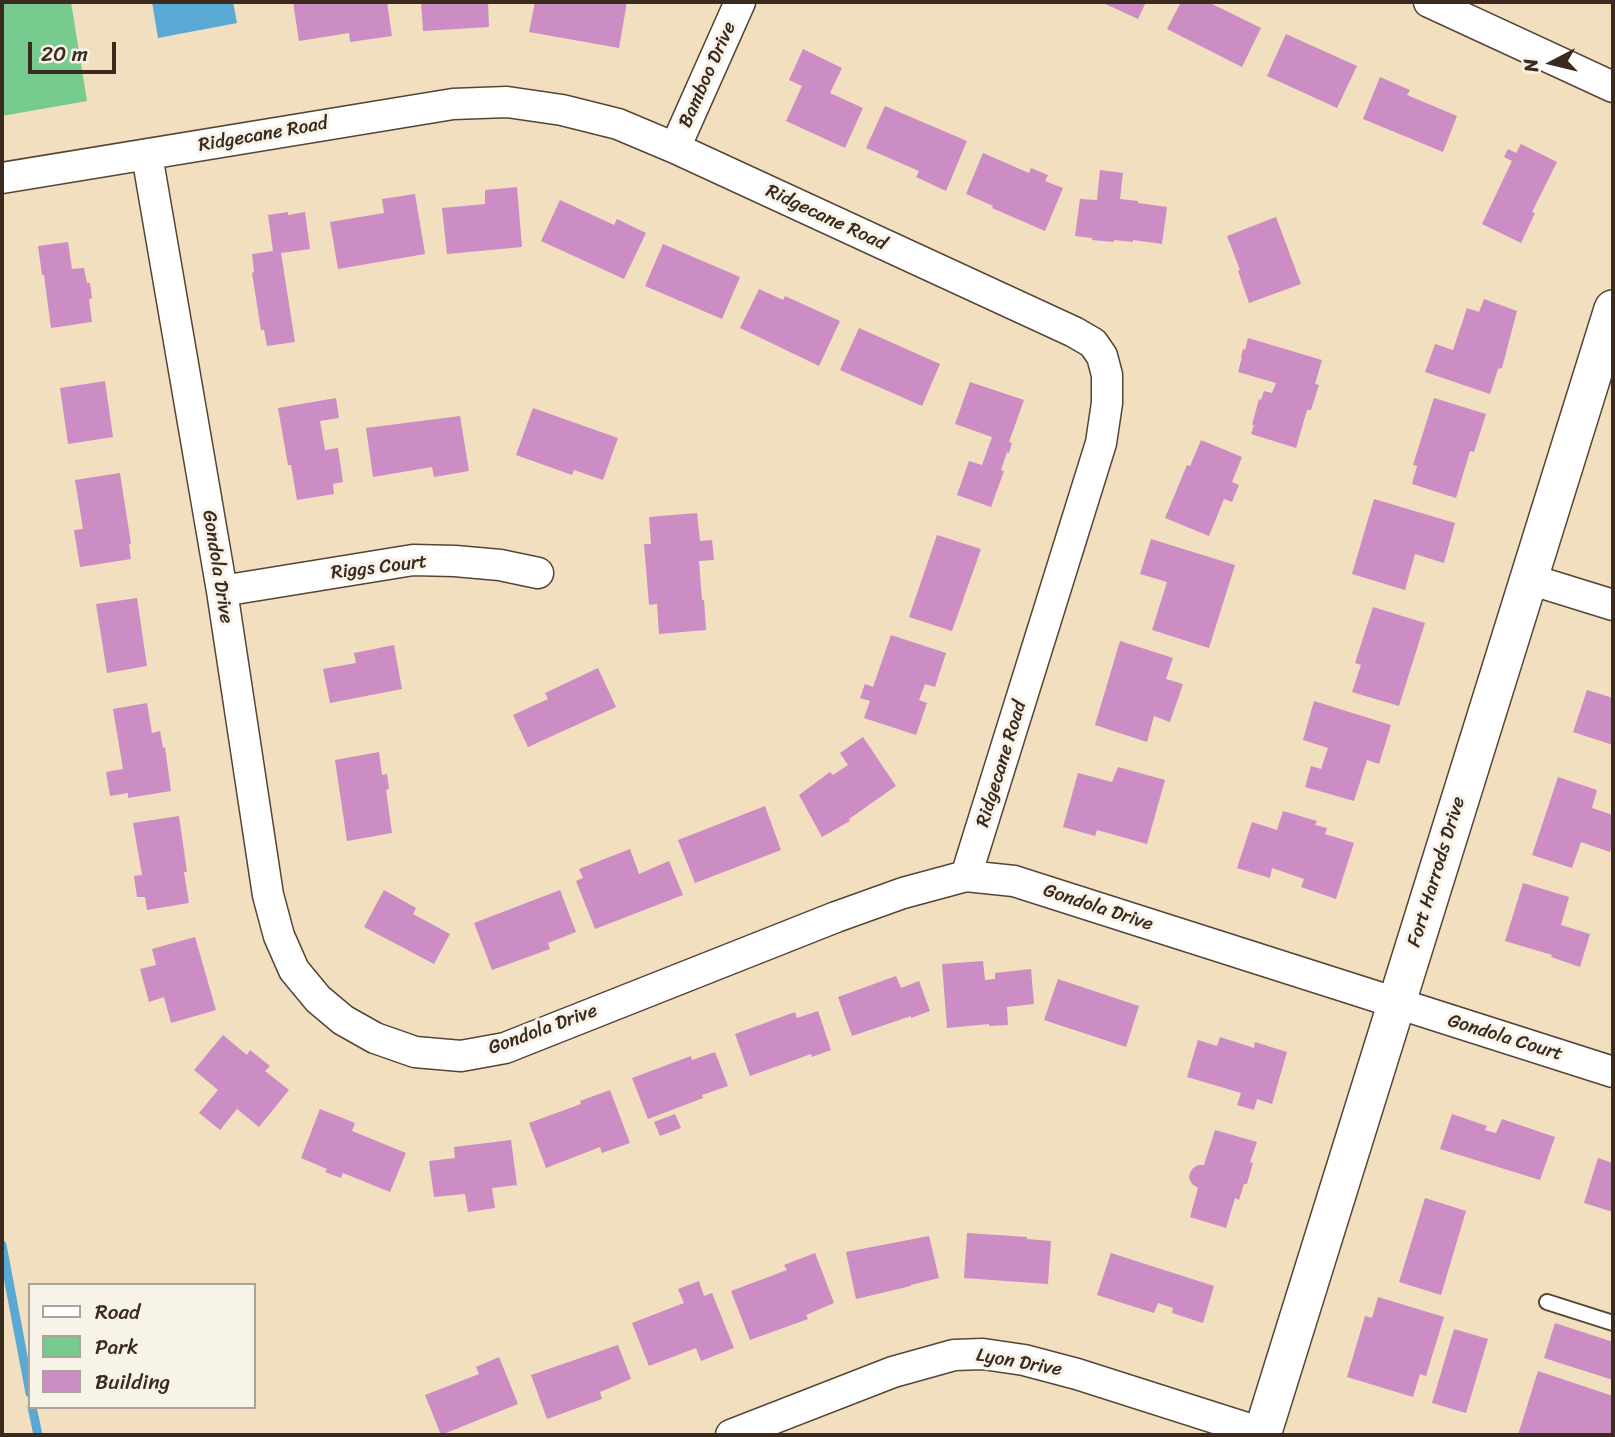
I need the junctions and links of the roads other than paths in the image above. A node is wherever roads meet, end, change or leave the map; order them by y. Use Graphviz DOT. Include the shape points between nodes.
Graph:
graph roads {
  1 [pos="740,2"];
  2 [pos="1429,2"];
  3 [pos="1613,87"];
  4 [pos="675,148"];
  5 [pos="147,155"];
  6 [pos="2,178"];
  7 [pos="1613,309"];
  8 [pos="538,573"];
  9 [pos="1529,579"];
  10 [pos="222,591"];
  11 [pos="1613,605"];
  12 [pos="967,876"];
  13 [pos="1396,1004"];
  14 [pos="1613,1072"];
  15 [pos="1547,1302"];
  16 [pos="1613,1323"];
  17 [pos="1265,1434"];
  18 [pos="731,1435"];
  1 -- 4 [label="street, Bamboo Drive"];
  2 -- 3 [label="street"];
  4 -- 5 [label="street, Ridgecane Road" via="618,124 507,102 453,104"];
  4 -- 12 [label="street, Ridgecane Road" via="1074,332 1093,343 1102,356 1107,403 1101,443"];
  5 -- 6 [label="street, Ridgecane Road"];
  5 -- 10 [label="street, Gondola Drive"];
  7 -- 9 [label="street, Fort Harrods Drive"];
  8 -- 10 [label="street, Riggs Court" via="500,565 413,560"];
  9 -- 11 [label="street"];
  9 -- 13 [label="street, Fort Harrods Drive"];
  10 -- 12 [label="street, Gondola Drive" via="268,895 279,936 294,970 318,999 375,1038 415,1052 461,1056 505,1048 836,917"];
  12 -- 13 [label="street, Gondola Drive" via="1014,881"];
  13 -- 14 [label="street, Gondola Court"];
  13 -- 17 [label="street, Fort Harrods Drive"];
  15 -- 16 [label="lane"];
  17 -- 18 [label="street, Lyon Drive" via="1076,1374 983,1354 954,1355 893,1372"];
}
